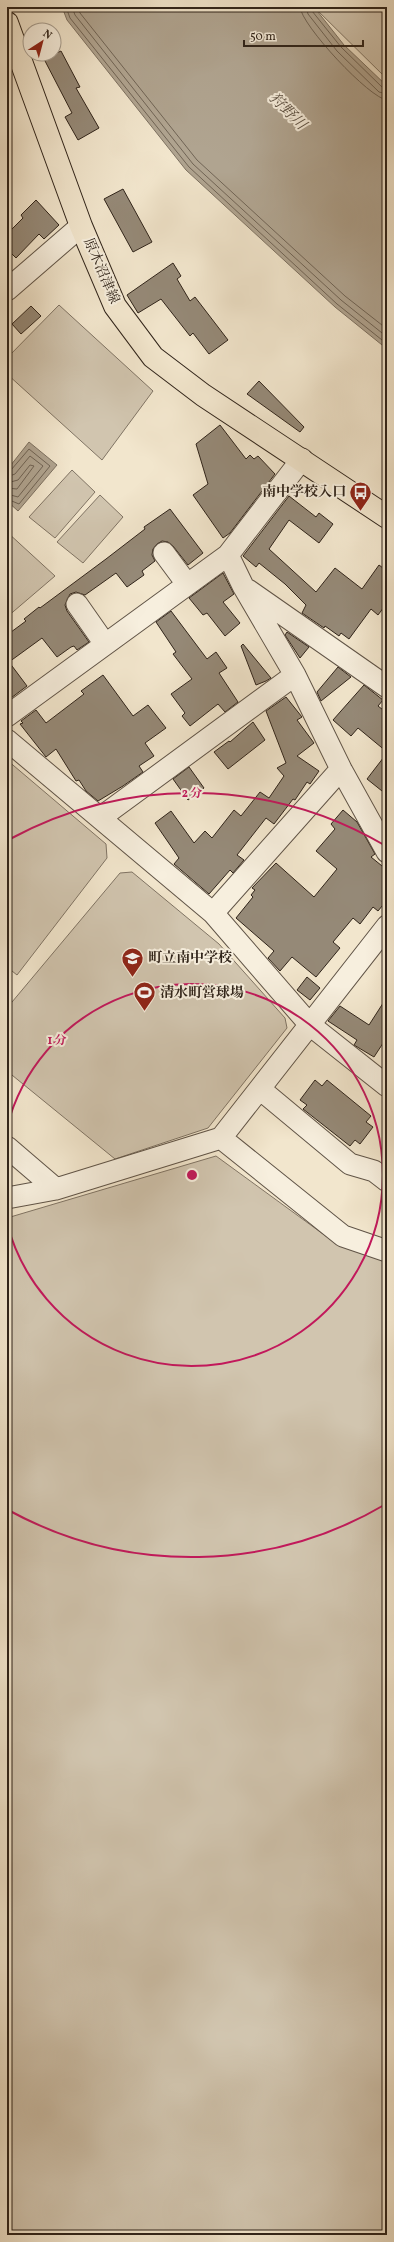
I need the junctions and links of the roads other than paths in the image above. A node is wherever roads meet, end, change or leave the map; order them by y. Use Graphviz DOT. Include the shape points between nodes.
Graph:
graph roads {
  1 [pos="7,23"];
  2 [pos="81,226"];
  3 [pos="7,290"];
  4 [pos="302,459"];
  5 [pos="387,517"];
  6 [pos="164,553"];
  7 [pos="228,555"];
  8 [pos="187,584"];
  9 [pos="243,586"];
  10 [pos="77,604"];
  11 [pos="105,644"];
  12 [pos="295,675"];
  13 [pos="387,687"];
  14 [pos="7,716"];
  15 [pos="7,740"];
  16 [pos="341,769"];
  17 [pos="100,818"];
  18 [pos="387,852"];
  19 [pos="213,913"];
  20 [pos="387,926"];
  21 [pos="310,1025"];
  22 [pos="384,1078"];
  23 [pos="260,1089"];
  24 [pos="222,1138"];
  25 [pos="7,1147"];
  26 [pos="387,1181"];
  27 [pos="56,1189"];
  28 [pos="7,1198"];
  29 [pos="387,1251"];
  1 -- 2 [label="main road, 原木沼津線"];
  2 -- 3 [label="street"];
  2 -- 4 [label="main road, 原木沼津線" via="115,306 153,357 203,395"];
  4 -- 5 [label="main road, 原木沼津線"];
  4 -- 7 [label="street"];
  6 -- 8 [label="street"];
  7 -- 8 [label="street"];
  7 -- 9 [label="street"];
  8 -- 11 [label="street"];
  9 -- 12 [label="street"];
  9 -- 13 [label="street"];
  10 -- 11 [label="street"];
  11 -- 14 [label="street"];
  12 -- 16 [label="street"];
  12 -- 17 [label="street"];
  15 -- 17 [label="street"];
  16 -- 18 [label="street"];
  16 -- 19 [label="street"];
  17 -- 19 [label="street"];
  19 -- 21 [label="street"];
  20 -- 21 [label="street"];
  21 -- 22 [label="street"];
  21 -- 23 [label="street"];
  23 -- 24 [label="street"];
  23 -- 26 [label="street" via="350,1164 374,1171"];
  24 -- 27 [label="street"];
  24 -- 29 [label="street" via="343,1236"];
  25 -- 27 [label="street"];
  27 -- 28 [label="street"];
}
